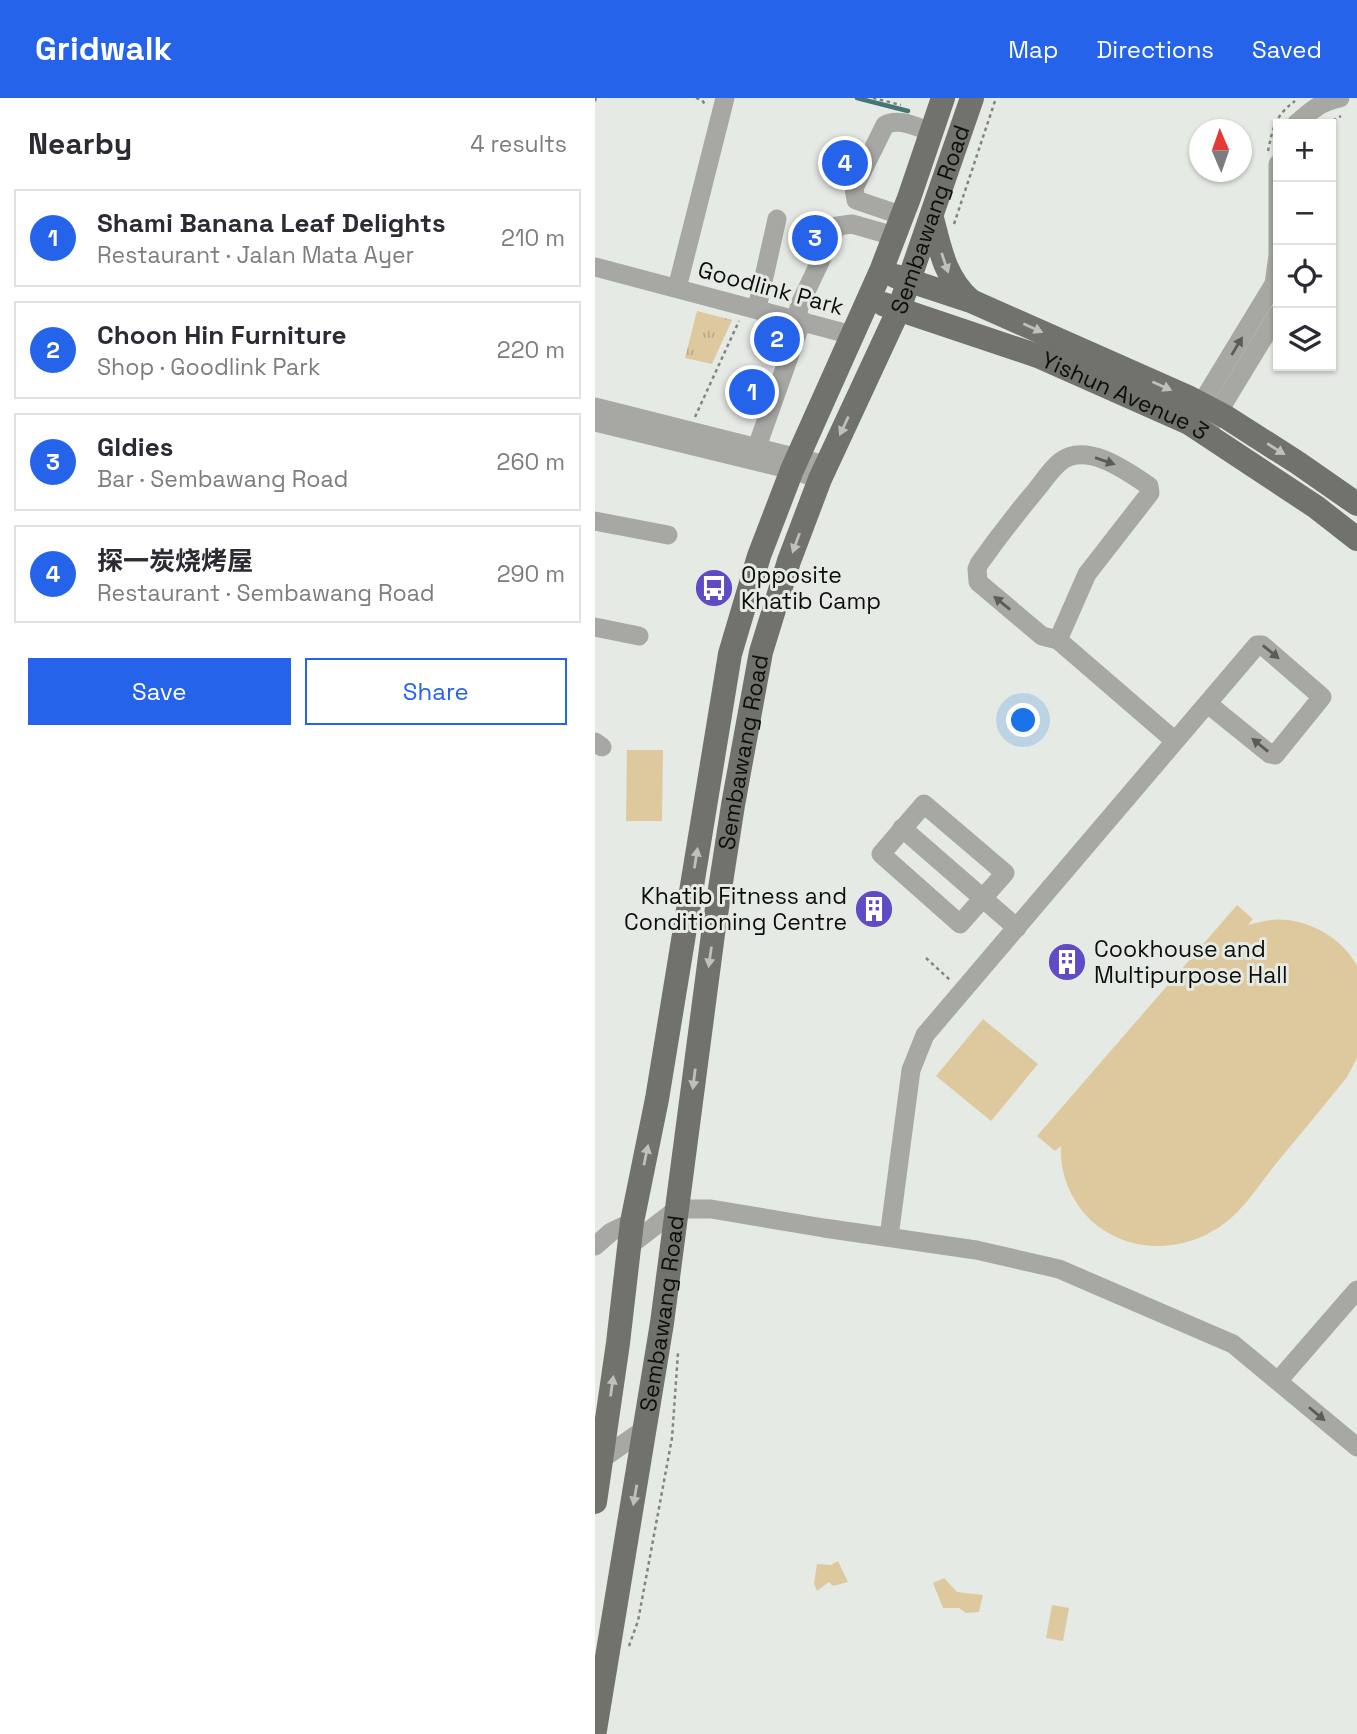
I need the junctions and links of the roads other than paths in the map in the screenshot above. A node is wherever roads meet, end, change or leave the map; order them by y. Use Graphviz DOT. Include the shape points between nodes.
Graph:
graph roads {
  1 [pos="724,98"];
  2 [pos="972,98"];
  3 [pos="937,100"];
  4 [pos="1349,105"];
  5 [pos="1301,119"];
  6 [pos="1321,119"];
  7 [pos="932,132"];
  8 [pos="1274,182"];
  9 [pos="777,219"];
  10 [pos="943,220"];
  11 [pos="898,226"];
  12 [pos="1277,245"];
  13 [pos="595,267"];
  14 [pos="881,271"];
  15 [pos="908,281"];
  16 [pos="1273,286"];
  17 [pos="677,288"];
  18 [pos="869,299"];
  19 [pos="971,301"];
  20 [pos="751,307"];
  21 [pos="899,309"];
  22 [pos="799,320"];
  23 [pos="933,320"];
  24 [pos="1273,321"];
  25 [pos="852,335"];
  26 [pos="887,335"];
  27 [pos="595,407"];
  28 [pos="1203,418"];
  29 [pos="595,422"];
  30 [pos="754,454"];
  31 [pos="795,463"];
  32 [pos="823,472"];
  33 [pos="1357,504"];
  34 [pos="595,521"];
  35 [pos="668,535"];
  36 [pos="1357,539"];
  37 [pos="595,627"];
  38 [pos="639,636"];
  39 [pos="1058,640"];
  40 [pos="1208,704"];
  41 [pos="1175,741"];
  42 [pos="902,828"];
  43 [pos="983,898"];
  44 [pos="1017,928"];
  45 [pos="677,1209"];
  46 [pos="632,1222"];
  47 [pos="889,1237"];
  48 [pos="595,1246"];
  49 [pos="629,1246"];
  50 [pos="1357,1290"];
  51 [pos="1278,1381"];
  52 [pos="646,1428"];
  53 [pos="1357,1447"];
  54 [pos="598,1459"];
  55 [pos="595,1502"];
  56 [pos="595,1730"];
  1 -- 17 [label="street, Goodlink Park"];
  2 -- 10 [label="main road, Sembawang Road"];
  3 -- 7 [label="main road, Sembawang Road"];
  4 -- 5 [label="street" via="1332,99"];
  4 -- 6 [label="street" via="1343,104"];
  7 -- 11 [label="main road, Sembawang Road"];
  7 -- 11 [label="street" via="889,122 853,188 856,200"];
  8 -- 12 [label="street"];
  9 -- 20 [label="street"];
  10 -- 15 [label="main road, Sembawang Road"];
  10 -- 19 [label="main road, one-way" via="945,269"];
  11 -- 14 [label="main road, Sembawang Road"];
  11 -- 22 [label="street" via="837,226 800,304"];
  13 -- 17 [label="street, Goodlink Park"];
  14 -- 15 [label="main road, Yishun Avenue 3"];
  14 -- 18 [label="main road, Sembawang Road"];
  15 -- 19 [label="main road, Yishun Avenue 3"];
  15 -- 21 [label="main road, Sembawang Road"];
  28 -- 16 [label="street, one-way"];
  17 -- 20 [label="street, Goodlink Park"];
  18 -- 21 [label="main road, Yishun Avenue 3"];
  18 -- 25 [label="main road, Sembawang Road"];
  19 -- 28 [label="main road, Yishun Avenue 3, one-way"];
  20 -- 22 [label="street, Goodlink Park"];
  21 -- 23 [label="main road, Yishun Avenue 3"];
  21 -- 26 [label="main road, Sembawang Road"];
  22 -- 25 [label="street, Goodlink Park"];
  22 -- 30 [label="street"];
  23 -- 26 [label="main road" via="909,324"];
  23 -- 28 [label="main road, Yishun Avenue 3"];
  24 -- 28 [label="street"];
  25 -- 31 [label="main road, Sembawang Road"];
  26 -- 32 [label="main road, Sembawang Road, one-way"];
  27 -- 30 [label="street"];
  28 -- 33 [label="main road, Yishun Avenue 3, one-way" via="1298,463"];
  28 -- 36 [label="main road, Yishun Avenue 3"];
  29 -- 30 [label="street"];
  30 -- 31 [label="street"];
  31 -- 32 [label="street"];
  46 -- 31 [label="main road, Sembawang Road, one-way" via="657,1099 730,654 759,556"];
  32 -- 45 [label="main road, Sembawang Road, one-way" via="761,652 713,934"];
  34 -- 35 [label="street"];
  37 -- 38 [label="street"];
  39 -- 39 [label="street, one-way" via="1042,636 984,589 977,569 1060,462 1095,457 1143,482 1150,493 1087,574"];
  39 -- 41 [label="street"];
  40 -- 40 [label="street, one-way" via="1259,644 1322,697 1275,755"];
  40 -- 41 [label="street"];
  41 -- 44 [label="street"];
  42 -- 43 [label="street"];
  42 -- 43 [label="street" via="924,804 1005,873"];
  42 -- 43 [label="street" via="881,854 960,924"];
  43 -- 44 [label="street"];
  44 -- 47 [label="street" via="925,1035 911,1070"];
  45 -- 47 [label="street" via="711,1209"];
  45 -- 49 [label="street"];
  45 -- 52 [label="main road, Sembawang Road"];
  46 -- 48 [label="street"];
  46 -- 49 [label="main road, Sembawang Road"];
  47 -- 51 [label="street" via="1059,1269 1234,1344"];
  54 -- 49 [label="main road, Sembawang Road, one-way"];
  50 -- 51 [label="street"];
  51 -- 53 [label="street, one-way"];
  52 -- 54 [label="street"];
  52 -- 56 [label="main road, Sembawang Road, one-way"];
  54 -- 55 [label="main road, Sembawang Road"];
}
